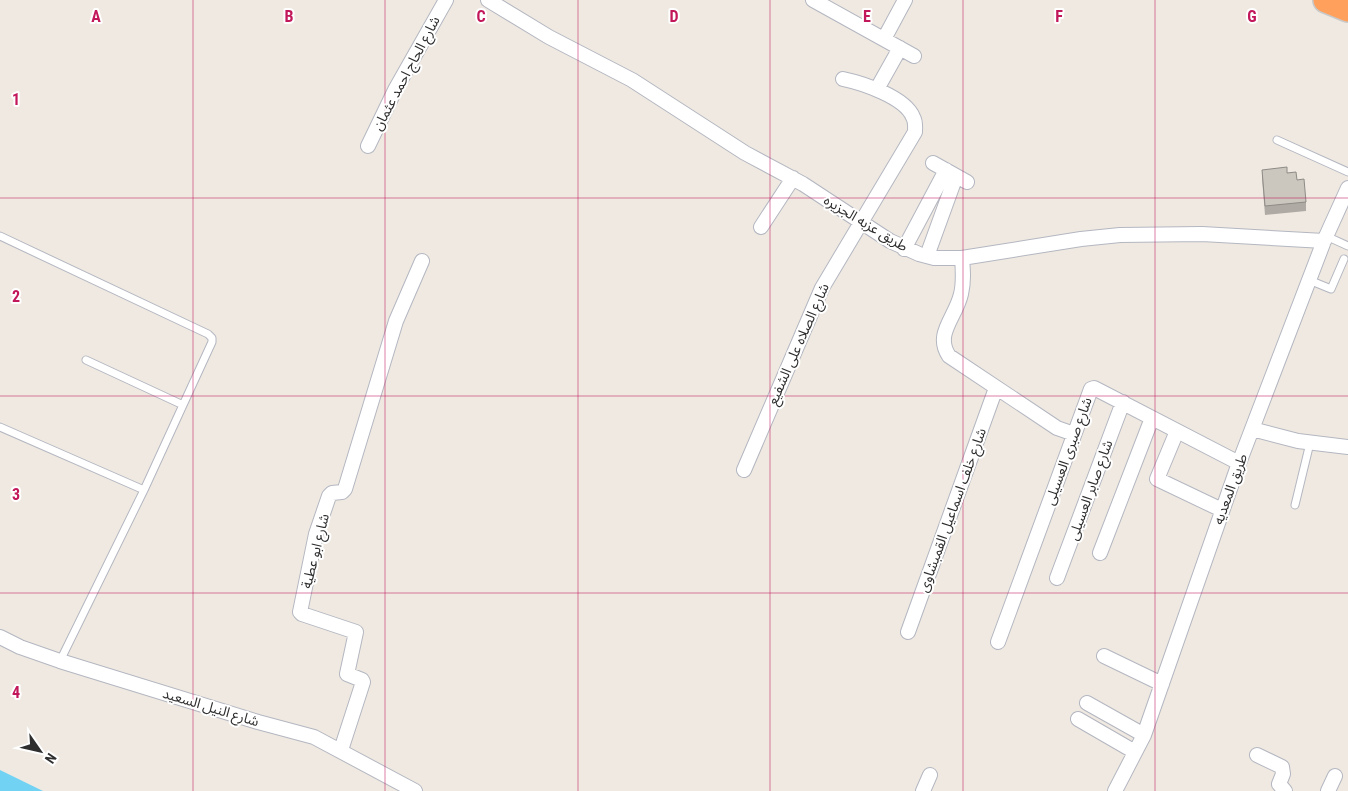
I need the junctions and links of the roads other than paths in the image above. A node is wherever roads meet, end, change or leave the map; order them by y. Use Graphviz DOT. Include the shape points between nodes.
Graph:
graph roads {
  1 [pos="446,0"];
  2 [pos="488,0"];
  3 [pos="813,0"];
  4 [pos="905,0"];
  5 [pos="1326,0"];
  6 [pos="1348,9"];
  7 [pos="884,39"];
  8 [pos="900,48"];
  9 [pos="914,56"];
  10 [pos="843,79"];
  11 [pos="877,89"];
  12 [pos="1277,140"];
  13 [pos="368,146"];
  14 [pos="932,163"];
  15 [pos="1348,172"];
  16 [pos="956,176"];
  17 [pos="793,178"];
  18 [pos="1348,188"];
  19 [pos="860,223"];
  20 [pos="761,227"];
  21 [pos="0,236"];
  22 [pos="1325,238"];
  23 [pos="1348,246"];
  24 [pos="904,249"];
  25 [pos="927,256"];
  26 [pos="962,258"];
  27 [pos="1344,259"];
  28 [pos="422,261"];
  29 [pos="1309,280"];
  30 [pos="86,360"];
  31 [pos="996,388"];
  32 [pos="1123,402"];
  33 [pos="183,405"];
  34 [pos="1152,418"];
  35 [pos="0,427"];
  36 [pos="1252,429"];
  37 [pos="1177,431"];
  38 [pos="1074,434"];
  39 [pos="1310,443"];
  40 [pos="1348,447"];
  41 [pos="1239,463"];
  42 [pos="744,470"];
  43 [pos="144,490"];
  44 [pos="1295,505"];
  45 [pos="1222,510"];
  46 [pos="1100,553"];
  47 [pos="1058,578"];
  48 [pos="908,632"];
  49 [pos="0,638"];
  50 [pos="998,642"];
  51 [pos="1104,656"];
  52 [pos="60,661"];
  53 [pos="1162,684"];
  54 [pos="1087,703"];
  55 [pos="1078,719"];
  56 [pos="1144,735"];
  57 [pos="341,750"];
  58 [pos="1135,752"];
  59 [pos="1257,755"];
  60 [pos="930,775"];
  61 [pos="1335,776"];
  62 [pos="415,791"];
  63 [pos="923,791"];
  64 [pos="1115,791"];
  65 [pos="1285,791"];
  66 [pos="1328,791"];
  1 -- 13 [label="street, شارع الحاج احمد عثمان" via="398,83"];
  2 -- 17 [label="street, طريق عزبه الجزيره" via="632,80 739,149"];
  3 -- 7 [label="street"];
  4 -- 7 [label="street"];
  5 -- 6 [label="highway"];
  7 -- 8 [label="street"];
  8 -- 9 [label="street"];
  8 -- 11 [label="street"];
  10 -- 11 [label="street, شارع الصلاه على الشفيع"];
  11 -- 19 [label="street, شارع الصلاه على الشفيع" via="913,115 915,132"];
  12 -- 15 [label="lane"];
  14 -- 16 [label="street"];
  16 -- 24 [label="street"];
  16 -- 25 [label="street"];
  17 -- 19 [label="street, طريق عزبه الجزيره"];
  17 -- 20 [label="street"];
  18 -- 22 [label="street, طريق المعديه"];
  19 -- 24 [label="street, طريق عزبه الجزيره"];
  19 -- 42 [label="street, شارع الصلاه على الشفيع" via="816,301"];
  21 -- 33 [label="lane" via="208,334 212,342"];
  22 -- 23 [label="lane"];
  22 -- 26 [label="street, طريق عزبه الجزيره" via="1120,235"];
  22 -- 29 [label="street, طريق المعديه"];
  24 -- 25 [label="street, طريق عزبه الجزيره"];
  25 -- 26 [label="street, طريق عزبه الجزيره"];
  26 -- 31 [label="street" via="962,293 944,333 944,349 949,356"];
  27 -- 29 [label="lane" via="1331,289"];
  28 -- 57 [label="street, شارع ابو عطية" via="396,321 345,489 332,493 316,534 300,612 356,632 346,674 363,682"];
  29 -- 36 [label="street, طريق المعديه"];
  30 -- 33 [label="lane"];
  31 -- 38 [label="street" via="1057,428"];
  31 -- 48 [label="street, شارع خلف اسماعيل القمبشاوى"];
  32 -- 34 [label="street, شارع صبرى العسيلى"];
  32 -- 38 [label="street, شارع صبرى العسيلى" via="1091,389"];
  32 -- 47 [label="street, شارع صابر العسيلى"];
  33 -- 43 [label="lane"];
  34 -- 37 [label="street, شارع صبرى العسيلى"];
  34 -- 46 [label="street"];
  35 -- 43 [label="lane"];
  36 -- 39 [label="street"];
  36 -- 41 [label="street, طريق المعديه"];
  37 -- 41 [label="street, شارع صبرى العسيلى"];
  37 -- 45 [label="street" via="1157,479"];
  38 -- 50 [label="street, شارع صبرى العسيلى"];
  39 -- 40 [label="street"];
  39 -- 44 [label="lane"];
  41 -- 45 [label="street, طريق المعديه"];
  43 -- 52 [label="lane"];
  45 -- 53 [label="street, طريق المعديه"];
  49 -- 52 [label="street, شارع النيل السعيد"];
  51 -- 53 [label="street"];
  52 -- 57 [label="street, شارع النيل السعيد" via="299,732"];
  53 -- 56 [label="street, طريق المعديه"];
  54 -- 56 [label="street"];
  55 -- 58 [label="street"];
  56 -- 58 [label="street, طريق المعديه"];
  57 -- 62 [label="street, شارع النيل السعيد"];
  58 -- 64 [label="street, طريق المعديه"];
  59 -- 65 [label="street" via="1282,767 1279,784"];
  60 -- 63 [label="street"];
  61 -- 66 [label="street"];
}
